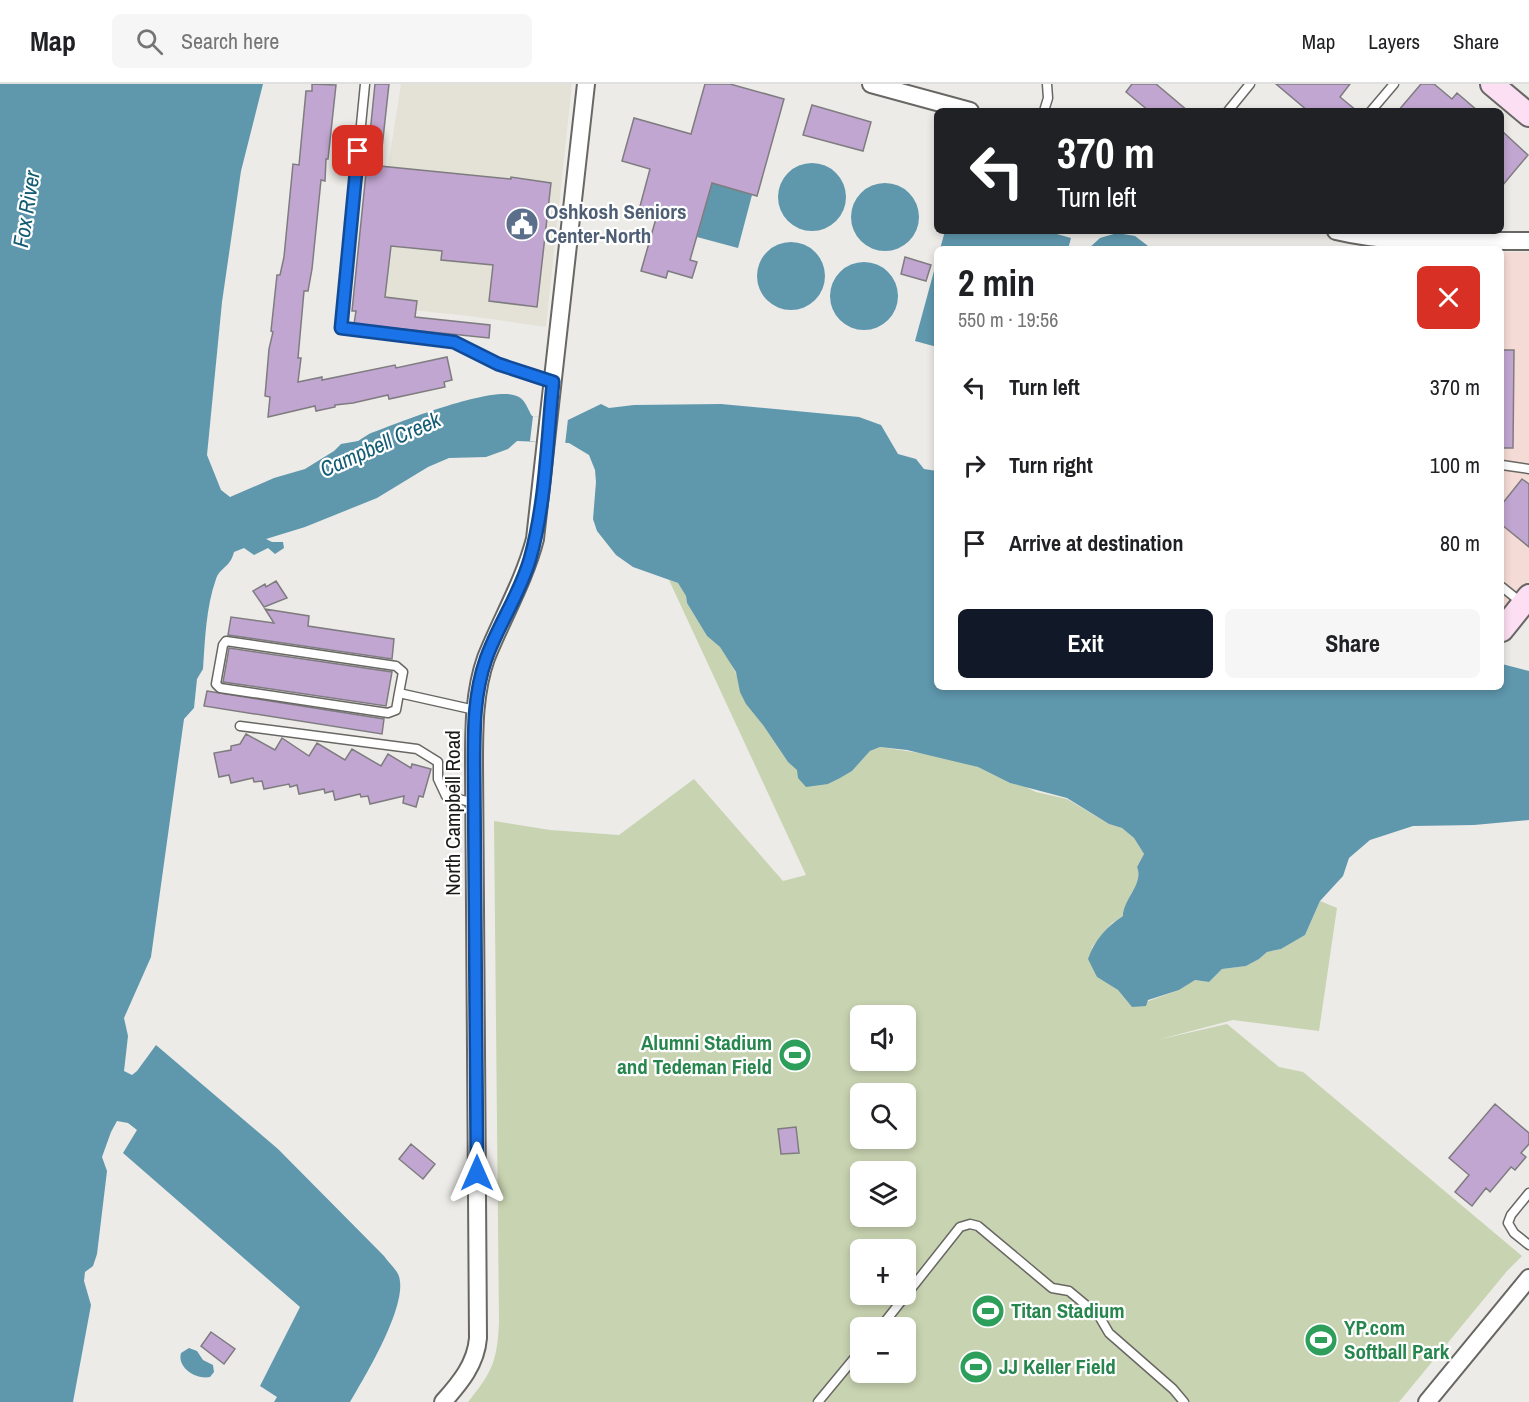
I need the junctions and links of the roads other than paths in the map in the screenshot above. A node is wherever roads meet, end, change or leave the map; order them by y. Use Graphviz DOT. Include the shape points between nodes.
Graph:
graph roads {
  1 [pos="365,84"];
  2 [pos="586,84"];
  3 [pos="871,84"];
  4 [pos="1047,84"];
  5 [pos="1250,84"];
  6 [pos="1394,84"];
  7 [pos="1492,84"];
  8 [pos="959,108"];
  9 [pos="1045,108"];
  10 [pos="1230,108"];
  11 [pos="1374,108"];
  12 [pos="1529,115"];
  13 [pos="1349,234"];
  14 [pos="1529,241"];
  15 [pos="1400,245"];
  16 [pos="553,382"];
  17 [pos="1504,465"];
  18 [pos="1529,469"];
  19 [pos="1504,588"];
  20 [pos="1526,600"];
  21 [pos="1504,628"];
  22 [pos="399,693"];
  23 [pos="475,710"];
  24 [pos="240,726"];
  25 [pos="475,803"];
  26 [pos="1529,1194"];
  27 [pos="1529,1245"];
  28 [pos="1529,1278"];
  29 [pos="889,1317"];
  30 [pos="850,1363"];
  31 [pos="443,1402"];
  32 [pos="818,1402"];
  33 [pos="1184,1402"];
  34 [pos="1427,1402"];
  1 -- 16 [label="lane" via="341,328 454,342 498,364"];
  2 -- 16 [label="street, North Campbell Road"];
  3 -- 8 [label="street"];
  4 -- 9 [label="lane"];
  5 -- 10 [label="lane"];
  6 -- 11 [label="lane"];
  7 -- 12 [label="main road"];
  13 -- 15 [label="street"];
  14 -- 15 [label="street"];
  16 -- 23 [label="street, North Campbell Road" via="540,514 530,562 487,657"];
  17 -- 18 [label="lane"];
  19 -- 20 [label="lane"];
  20 -- 21 [label="main road"];
  22 -- 22 [label="lane" via="396,710 388,713 220,688 216,684 226,641 396,666 403,672"];
  22 -- 23 [label="lane"];
  23 -- 25 [label="street, North Campbell Road"];
  24 -- 25 [label="lane" via="417,749 438,762 438,779 446,796"];
  25 -- 31 [label="street, North Campbell Road" via="478,1338 472,1362"];
  26 -- 27 [label="lane" via="1508,1223"];
  28 -- 34 [label="street"];
  29 -- 33 [label="lane" via="960,1227 978,1226 1052,1288 1069,1291 1099,1316 1109,1333"];
  30 -- 32 [label="lane"];
}
